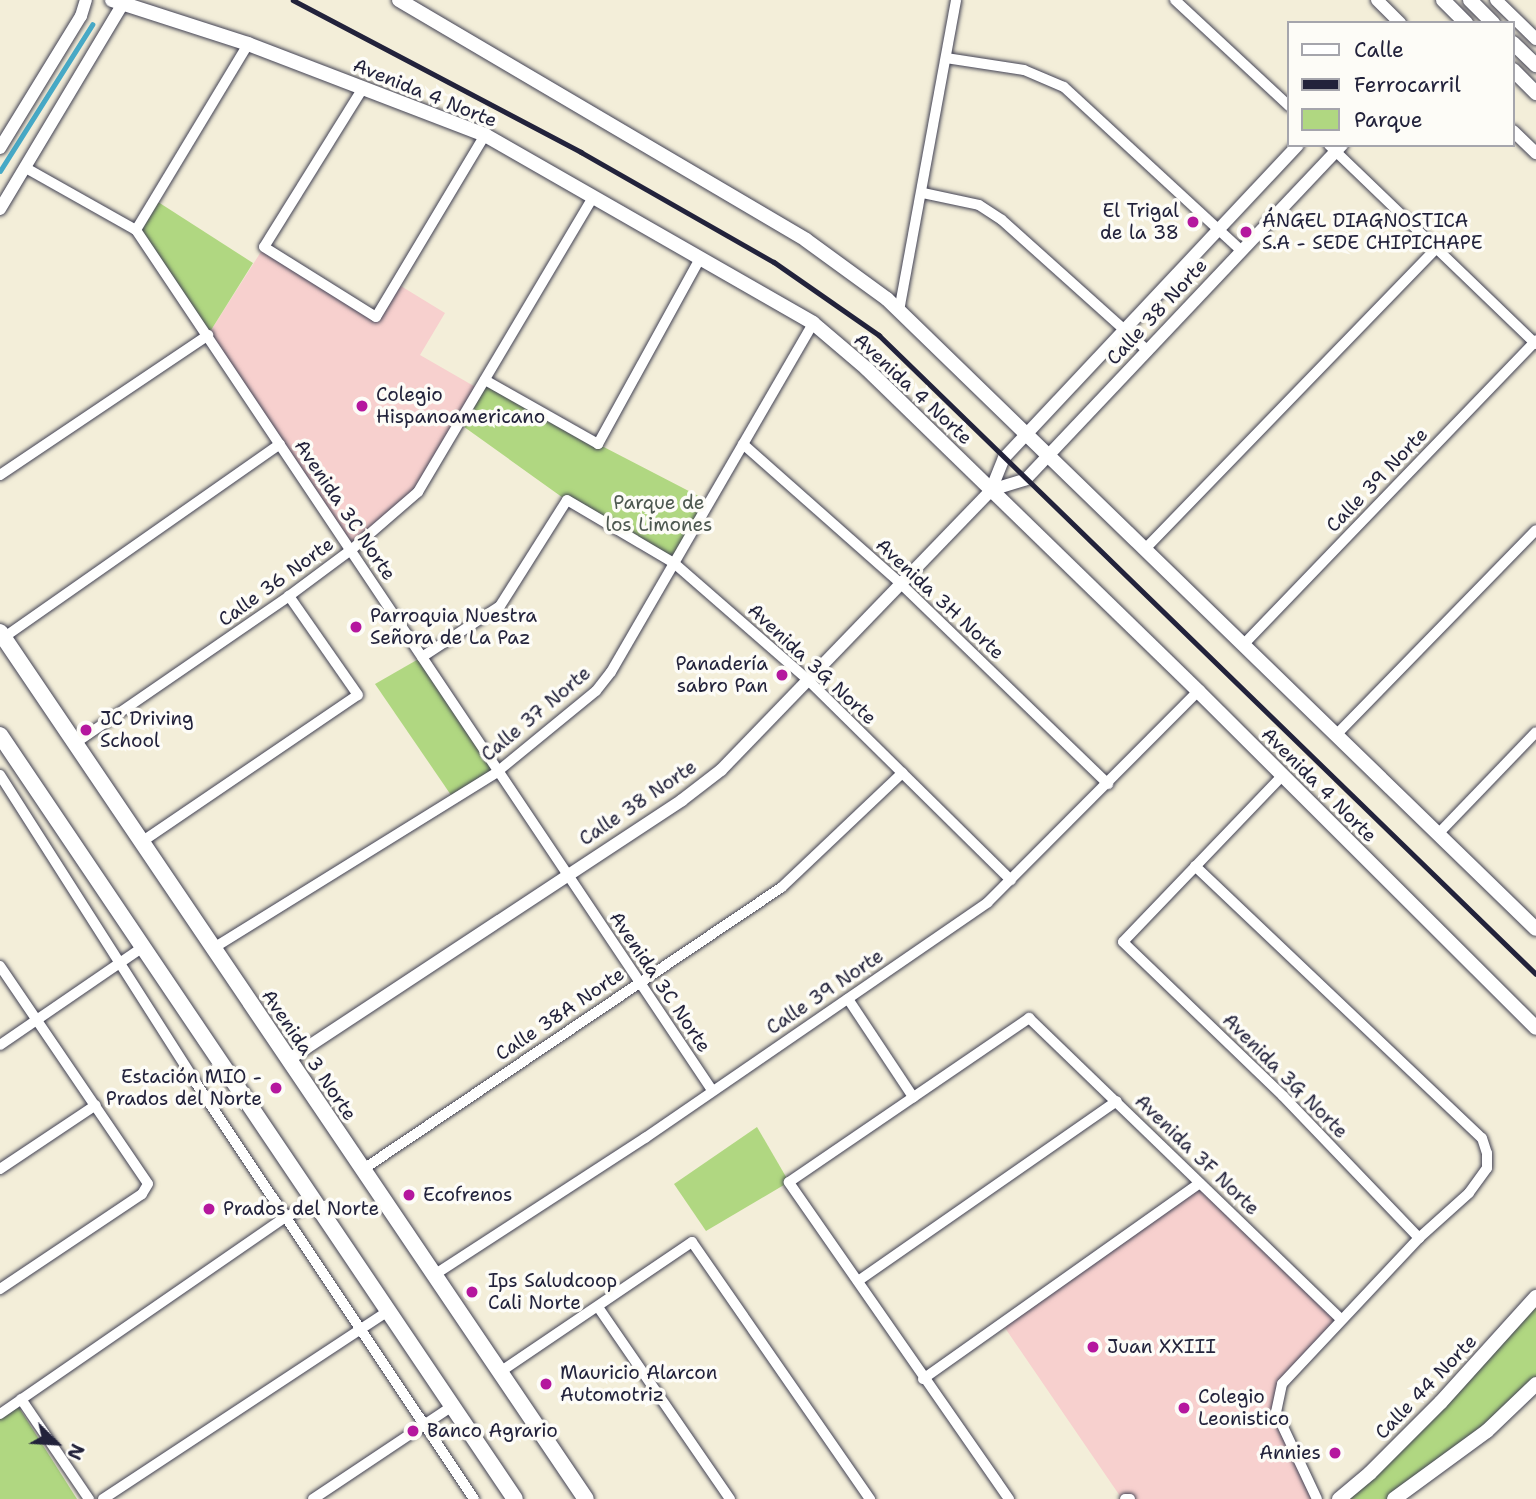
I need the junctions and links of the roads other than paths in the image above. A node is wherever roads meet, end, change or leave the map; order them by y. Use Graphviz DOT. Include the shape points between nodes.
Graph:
graph roads {
  1 [pos="86,0"];
  2 [pos="399,0"];
  3 [pos="956,0"];
  4 [pos="1175,0"];
  5 [pos="1377,0"];
  6 [pos="1443,0"];
  7 [pos="1470,0"];
  8 [pos="120,1"];
  9 [pos="1501,2"];
  10 [pos="1398,21"];
  11 [pos="1464,21"];
  12 [pos="1491,21"];
  13 [pos="1536,39"];
  14 [pos="248,44"];
  15 [pos="1515,45"];
  16 [pos="946,58"];
  17 [pos="1536,65"];
  18 [pos="1515,72"];
  19 [pos="363,88"];
  20 [pos="1536,93"];
  21 [pos="1288,105"];
  22 [pos="1515,133"];
  23 [pos="485,135"];
  24 [pos="1296,147"];
  25 [pos="0,148"];
  26 [pos="1335,148"];
  27 [pos="1536,153"];
  28 [pos="26,168"];
  29 [pos="923,193"];
  30 [pos="593,197"];
  31 [pos="0,209"];
  32 [pos="1220,229"];
  33 [pos="136,230"];
  34 [pos="1436,249"];
  35 [pos="1242,251"];
  36 [pos="701,257"];
  37 [pos="900,311"];
  38 [pos="813,323"];
  39 [pos="1125,330"];
  40 [pos="208,335"];
  41 [pos="1535,342"];
  42 [pos="1148,351"];
  43 [pos="485,380"];
  44 [pos="1026,434"];
  45 [pos="280,444"];
  46 [pos="743,444"];
  47 [pos="1049,456"];
  48 [pos="0,475"];
  49 [pos="991,490"];
  50 [pos="1536,530"];
  51 [pos="1145,549"];
  52 [pos="351,550"];
  53 [pos="674,563"];
  54 [pos="901,584"];
  55 [pos="289,596"];
  56 [pos="1,635"];
  57 [pos="1243,645"];
  58 [pos="422,657"];
  59 [pos="808,680"];
  60 [pos="1198,691"];
  61 [pos="1536,732"];
  62 [pos="0,735"];
  63 [pos="1336,735"];
  64 [pos="74,744"];
  65 [pos="497,772"];
  66 [pos="902,774"];
  67 [pos="0,775"];
  68 [pos="1283,775"];
  69 [pos="1108,784"];
  70 [pos="1438,834"];
  71 [pos="140,843"];
  72 [pos="1195,866"];
  73 [pos="565,875"];
  74 [pos="1011,880"];
  75 [pos="1535,927"];
  76 [pos="143,947"];
  77 [pos="212,949"];
  78 [pos="119,964"];
  79 [pos="0,966"];
  80 [pos="639,982"];
  81 [pos="848,999"];
  82 [pos="36,1020"];
  83 [pos="1536,1028"];
  84 [pos="0,1045"];
  85 [pos="289,1060"];
  86 [pos="712,1090"];
  87 [pos="913,1097"];
  88 [pos="1117,1101"];
  89 [pos="96,1105"];
  90 [pos="0,1169"];
  91 [pos="362,1170"];
  92 [pos="1200,1183"];
  93 [pos="313,1203"];
  94 [pos="286,1217"];
  95 [pos="1419,1238"];
  96 [pos="434,1275"];
  97 [pos="858,1281"];
  98 [pos="0,1289"];
  99 [pos="1536,1297"];
  100 [pos="598,1307"];
  101 [pos="387,1312"];
  102 [pos="1341,1319"];
  103 [pos="360,1330"];
  104 [pos="500,1372"];
  105 [pos="923,1378"];
  106 [pos="1536,1384"];
  107 [pos="21,1399"];
  108 [pos="451,1407"];
  109 [pos="0,1414"];
  110 [pos="422,1425"];
  111 [pos="328,1489"];
  112 [pos="89,1499"];
  113 [pos="103,1499"];
  114 [pos="313,1499"];
  115 [pos="335,1499"];
  116 [pos="474,1499"];
  117 [pos="515,1499"];
  118 [pos="586,1499"];
  119 [pos="730,1499"];
  120 [pos="870,1499"];
  121 [pos="1009,1499"];
  122 [pos="1317,1499"];
  123 [pos="1339,1499"];
  124 [pos="1394,1499"];
  1 -- 25 [label="street" via="81,16"];
  2 -- 37 [label="main road" via="806,240"];
  3 -- 16 [label="street"];
  4 -- 21 [label="street"];
  5 -- 10 [label="street"];
  6 -- 11 [label="main road"];
  7 -- 12 [label="main road"];
  8 -- 14 [label="main road, Avenida 4 Norte"];
  8 -- 28 [label="street"];
  9 -- 13 [label="street"];
  14 -- 19 [label="main road, Avenida 4 Norte"];
  14 -- 33 [label="street"];
  15 -- 17 [label="main road"];
  16 -- 29 [label="street"];
  16 -- 32 [label="street" via="1024,70 1064,87"];
  18 -- 20 [label="main road"];
  19 -- 23 [label="main road, Avenida 4 Norte"];
  19 -- 23 [label="street" via="264,247 376,317"];
  22 -- 27 [label="street"];
  23 -- 30 [label="main road, Avenida 4 Norte"];
  24 -- 32 [label="street, Calle 38 Norte"];
  26 -- 34 [label="street"];
  26 -- 35 [label="street, Calle 38 Norte"];
  28 -- 31 [label="street"];
  28 -- 33 [label="street, Avenida 3C Norte"];
  29 -- 37 [label="street"];
  29 -- 39 [label="street" via="979,205 1002,220"];
  30 -- 36 [label="main road, Avenida 4 Norte"];
  30 -- 43 [label="street, Calle 36 Norte"];
  32 -- 35 [label="street"];
  32 -- 39 [label="street, Calle 38 Norte"];
  33 -- 40 [label="street, Avenida 3C Norte"];
  34 -- 41 [label="street"];
  34 -- 51 [label="street"];
  35 -- 42 [label="street, Calle 38 Norte"];
  36 -- 38 [label="main road, Avenida 4 Norte"];
  36 -- 43 [label="street" via="597,444"];
  37 -- 44 [label="main road"];
  38 -- 46 [label="street, Calle 37 Norte"];
  38 -- 49 [label="main road, Avenida 4 Norte"];
  39 -- 42 [label="street"];
  39 -- 44 [label="street, Calle 38 Norte"];
  40 -- 45 [label="street, Avenida 3C Norte"];
  40 -- 48 [label="street"];
  41 -- 57 [label="street, Calle 39 Norte"];
  42 -- 47 [label="street, Calle 38 Norte"];
  43 -- 52 [label="street, Calle 36 Norte" via="418,492"];
  44 -- 47 [label="main road"];
  44 -- 49 [label="street, Calle 38 Norte" via="1004,457"];
  45 -- 52 [label="street, Avenida 3C Norte"];
  45 -- 56 [label="street"];
  46 -- 53 [label="street, Calle 37 Norte"];
  46 -- 54 [label="street, Avenida 3H Norte"];
  47 -- 49 [label="street, Calle 38 Norte" via="1026,479"];
  47 -- 51 [label="main road"];
  49 -- 54 [label="street, Calle 38 Norte"];
  49 -- 60 [label="main road, Avenida 4 Norte"];
  50 -- 63 [label="street"];
  51 -- 57 [label="main road"];
  52 -- 55 [label="street, Calle 36 Norte"];
  52 -- 58 [label="street, Avenida 3C Norte"];
  53 -- 58 [label="street, Avenida 3G Norte" via="569,501 500,606"];
  53 -- 59 [label="street, Avenida 3G Norte"];
  53 -- 65 [label="street, Calle 37 Norte" via="596,691"];
  54 -- 59 [label="street, Calle 38 Norte"];
  54 -- 69 [label="street, Avenida 3H Norte"];
  55 -- 64 [label="street, Calle 36 Norte"];
  55 -- 71 [label="street" via="358,695"];
  56 -- 64 [label="main road, Avenida 3 Norte"];
  57 -- 63 [label="main road"];
  58 -- 65 [label="street, Avenida 3C Norte"];
  59 -- 66 [label="street, Avenida 3G Norte"];
  59 -- 73 [label="street, Calle 38 Norte" via="721,770"];
  60 -- 68 [label="main road, Avenida 4 Norte"];
  60 -- 69 [label="street, Calle 39 Norte"];
  61 -- 70 [label="street"];
  62 -- 76 [label="main road"];
  63 -- 70 [label="main road"];
  64 -- 71 [label="main road, Avenida 3 Norte"];
  65 -- 73 [label="street, Avenida 3C Norte"];
  65 -- 77 [label="street, Calle 37 Norte"];
  66 -- 74 [label="street, Avenida 3G Norte"];
  66 -- 80 [label="street, Calle 38A Norte" via="782,887"];
  67 -- 78 [label="street"];
  68 -- 72 [label="street"];
  68 -- 83 [label="main road, Avenida 4 Norte"];
  69 -- 74 [label="street, Calle 39 Norte"];
  70 -- 75 [label="main road"];
  71 -- 77 [label="main road, Avenida 3 Norte"];
  72 -- 95 [label="street, Avenida 3G Norte" via="1123,942 1283,1096"];
  72 -- 95 [label="street" via="1482,1138 1486,1168 1469,1193"];
  73 -- 80 [label="street, Avenida 3C Norte"];
  73 -- 85 [label="street, Calle 38 Norte"];
  74 -- 81 [label="street, Calle 39 Norte" via="988,902"];
  76 -- 78 [label="street"];
  76 -- 93 [label="main road"];
  77 -- 85 [label="main road, Avenida 3 Norte"];
  78 -- 82 [label="street"];
  78 -- 94 [label="street"];
  79 -- 82 [label="street"];
  80 -- 86 [label="street, Avenida 3C Norte"];
  80 -- 91 [label="street, Calle 38A Norte"];
  81 -- 86 [label="street, Calle 39 Norte"];
  81 -- 87 [label="street"];
  82 -- 84 [label="street"];
  82 -- 89 [label="street"];
  85 -- 91 [label="main road, Avenida 3 Norte"];
  86 -- 96 [label="street, Calle 39 Norte"];
  87 -- 88 [label="street, Avenida 3F Norte" via="1029,1018"];
  87 -- 97 [label="street" via="789,1182"];
  88 -- 92 [label="street, Avenida 3F Norte"];
  88 -- 97 [label="street"];
  89 -- 90 [label="street"];
  89 -- 98 [label="street" via="148,1184 142,1194"];
  91 -- 96 [label="main road, Avenida 3 Norte"];
  92 -- 102 [label="street, Avenida 3F Norte"];
  92 -- 105 [label="street"];
  93 -- 94 [label="street"];
  93 -- 101 [label="main road"];
  94 -- 103 [label="street"];
  94 -- 107 [label="street"];
  95 -- 102 [label="street"];
  96 -- 104 [label="main road, Avenida 3 Norte"];
  97 -- 105 [label="street"];
  99 -- 123 [label="main road, Calle 44 Norte" via="1441,1402"];
  100 -- 104 [label="street"];
  100 -- 119 [label="street"];
  100 -- 120 [label="street" via="692,1242"];
  101 -- 103 [label="street"];
  101 -- 108 [label="main road"];
  102 -- 122 [label="street" via="1282,1384 1276,1412"];
  103 -- 110 [label="street"];
  103 -- 113 [label="street"];
  104 -- 118 [label="main road, Avenida 3 Norte"];
  105 -- 121 [label="street"];
  106 -- 124 [label="main road" via="1487,1431"];
  107 -- 109 [label="street"];
  107 -- 112 [label="street"];
  108 -- 110 [label="street"];
  108 -- 117 [label="main road"];
  110 -- 111 [label="street"];
  110 -- 116 [label="street"];
  111 -- 114 [label="street"];
  111 -- 115 [label="street"];
}
